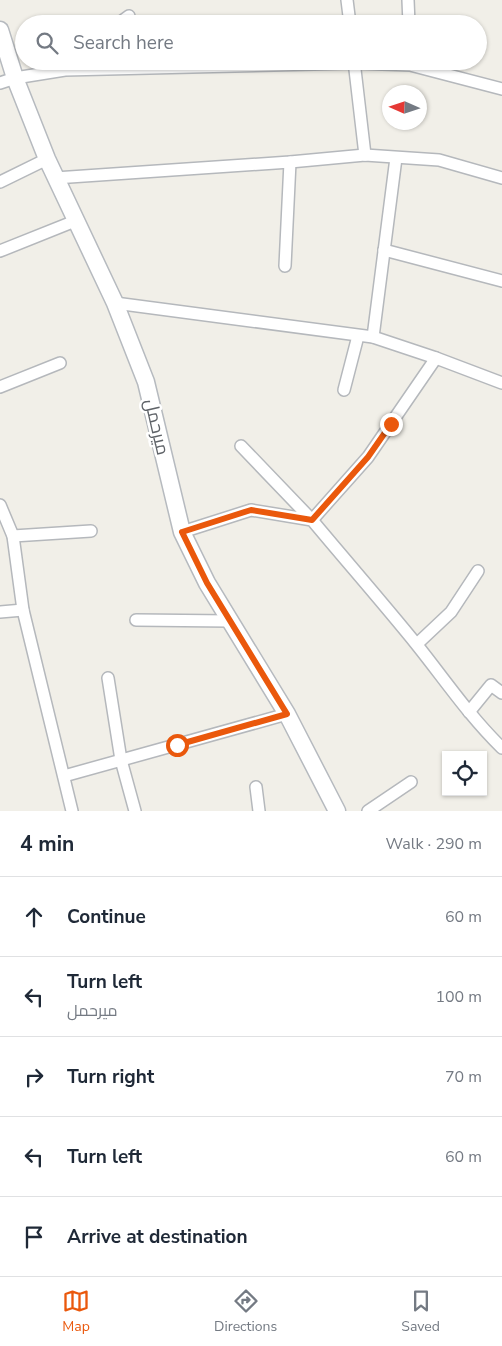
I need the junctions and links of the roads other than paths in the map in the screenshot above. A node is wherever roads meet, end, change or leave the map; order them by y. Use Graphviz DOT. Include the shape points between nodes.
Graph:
graph roads {
  1 [pos="347,0"];
  2 [pos="408,0"];
  3 [pos="349,15"];
  4 [pos="409,15"];
  5 [pos="0,30"];
  6 [pos="51,70"];
  7 [pos="355,70"];
  8 [pos="435,70"];
  9 [pos="7,80"];
  10 [pos="502,89"];
  11 [pos="364,155"];
  12 [pos="396,158"];
  13 [pos="47,159"];
  14 [pos="290,162"];
  15 [pos="56,178"];
  16 [pos="502,178"];
  17 [pos="0,182"];
  18 [pos="75,222"];
  19 [pos="384,250"];
  20 [pos="0,251"];
  21 [pos="285,266"];
  22 [pos="502,281"];
  23 [pos="115,303"];
  24 [pos="358,336"];
  25 [pos="374,338"];
  26 [pos="436,358"];
  27 [pos="60,364"];
  28 [pos="502,383"];
  29 [pos="0,387"];
  30 [pos="344,390"];
  31 [pos="241,446"];
  32 [pos="0,505"];
  33 [pos="312,520"];
  34 [pos="91,531"];
  35 [pos="182,532"];
  36 [pos="12,536"];
  37 [pos="478,571"];
  38 [pos="23,610"];
  39 [pos="0,612"];
  40 [pos="136,620"];
  41 [pos="230,621"];
  42 [pos="416,644"];
  43 [pos="108,678"];
  44 [pos="502,693"];
  45 [pos="469,712"];
  46 [pos="287,714"];
  47 [pos="502,748"];
  48 [pos="121,760"];
  49 [pos="64,776"];
  50 [pos="411,782"];
  51 [pos="256,787"];
  52 [pos="72,811"];
  53 [pos="135,811"];
  54 [pos="259,811"];
  55 [pos="338,811"];
  56 [pos="368,811"];
  1 -- 3 [label="street"];
  2 -- 4 [label="street"];
  5 -- 9 [label="street, میرحمل"];
  6 -- 9 [label="street"];
  7 -- 11 [label="street"];
  8 -- 10 [label="street"];
  9 -- 13 [label="street, میرحمل"];
  11 -- 12 [label="street"];
  11 -- 14 [label="street"];
  12 -- 16 [label="street" via="439,160"];
  12 -- 19 [label="street"];
  13 -- 15 [label="street, میرحمل"];
  13 -- 17 [label="street"];
  14 -- 15 [label="street"];
  14 -- 21 [label="street"];
  15 -- 18 [label="street, میرحمل"];
  18 -- 20 [label="street"];
  18 -- 23 [label="street, میرحمل"];
  19 -- 22 [label="street"];
  19 -- 25 [label="street"];
  23 -- 24 [label="street"];
  23 -- 35 [label="street, میرحمل" via="146,382"];
  24 -- 25 [label="street"];
  24 -- 30 [label="street"];
  25 -- 26 [label="street"];
  26 -- 28 [label="street"];
  26 -- 33 [label="street" via="368,457"];
  27 -- 29 [label="street"];
  31 -- 33 [label="street"];
  32 -- 36 [label="street"];
  33 -- 35 [label="street" via="251,510"];
  33 -- 42 [label="street"];
  34 -- 36 [label="street"];
  35 -- 41 [label="street, میرحمل"];
  36 -- 38 [label="street"];
  37 -- 42 [label="street" via="451,612"];
  38 -- 39 [label="street"];
  38 -- 49 [label="street"];
  40 -- 41 [label="street"];
  41 -- 46 [label="street, میرحمل"];
  42 -- 45 [label="street"];
  43 -- 48 [label="street"];
  44 -- 45 [label="street" via="491,685"];
  45 -- 47 [label="street"];
  46 -- 48 [label="street"];
  46 -- 55 [label="street, میرحمل"];
  48 -- 49 [label="street"];
  48 -- 53 [label="street"];
  49 -- 52 [label="street"];
  50 -- 56 [label="street"];
  51 -- 54 [label="street"];
}
